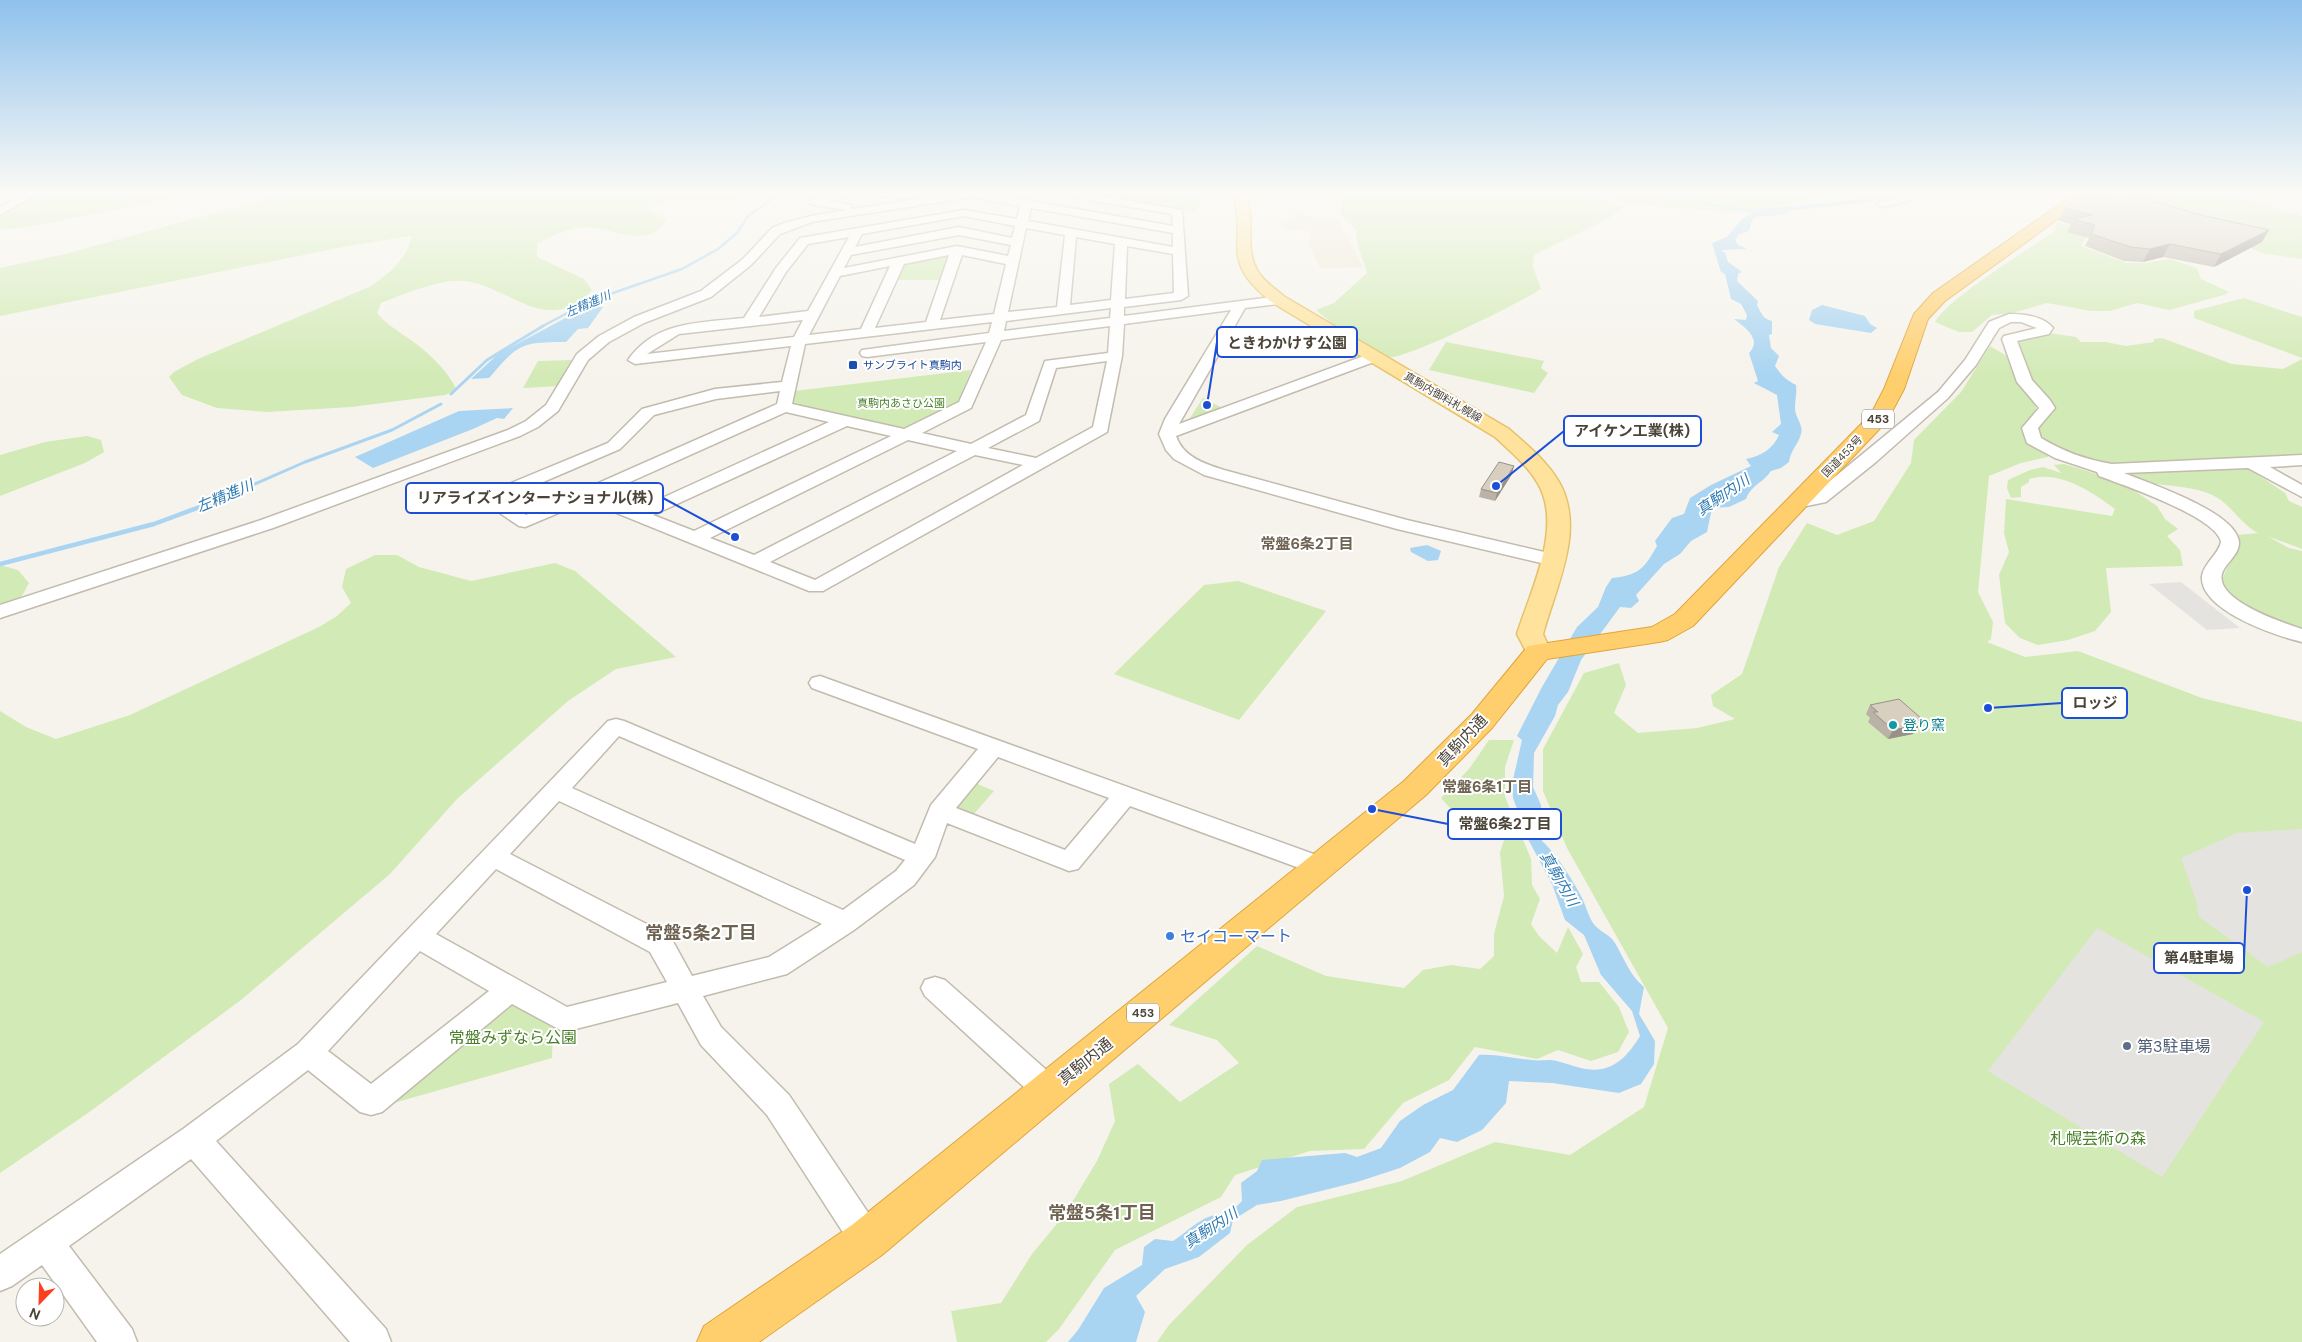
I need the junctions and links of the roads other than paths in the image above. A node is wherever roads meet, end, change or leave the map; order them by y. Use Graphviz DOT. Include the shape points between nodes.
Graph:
graph roads {
  1 [pos="754,254"];
  2 [pos="794,254"];
  3 [pos="847,254"];
  4 [pos="937,254"];
  5 [pos="955,254"];
  6 [pos="974,254"];
  7 [pos="1014,254"];
  8 [pos="1069,254"];
  9 [pos="1120,254"];
  10 [pos="1180,254"];
  11 [pos="1245,254"];
  12 [pos="2000,254"];
  13 [pos="899,261"];
  14 [pos="1012,261"];
  15 [pos="836,273"];
  16 [pos="1280,300"];
  17 [pos="1118,302"];
  18 [pos="1240,306"];
  19 [pos="1063,311"];
  20 [pos="812,315"];
  21 [pos="999,318"];
  22 [pos="749,322"];
  23 [pos="1116,322"];
  24 [pos="932,326"];
  25 [pos="866,333"];
  26 [pos="995,338"];
  27 [pos="799,341"];
  28 [pos="867,353"];
  29 [pos="1115,356"];
  30 [pos="1374,357"];
  31 [pos="787,386"];
  32 [pos="784,407"];
  33 [pos="844,421"];
  34 [pos="908,434"];
  35 [pos="1167,434"];
  36 [pos="975,449"];
  37 [pos="2302,460"];
  38 [pos="2250,462"];
  39 [pos="1040,464"];
  40 [pos="2094,467"];
  41 [pos="2302,492"];
  42 [pos="587,495"];
  43 [pos="1796,502"];
  44 [pos="639,515"];
  45 [pos="695,538"];
  46 [pos="1554,560"];
  47 [pos="755,562"];
  48 [pos="0,612"];
  49 [pos="2302,636"];
  50 [pos="1549,649"];
  51 [pos="820,683"];
  52 [pos="993,746"];
  53 [pos="556,790"];
  54 [pos="1125,796"];
  55 [pos="940,811"];
  56 [pos="922,856"];
  57 [pos="494,857"];
  58 [pos="1321,867"];
  59 [pos="845,922"];
  60 [pos="418,937"];
  61 [pos="935,988"];
  62 [pos="510,990"];
  63 [pos="686,990"];
  64 [pos="308,1053"];
  65 [pos="1049,1091"];
  66 [pos="194,1139"];
  67 [pos="867,1240"];
  68 [pos="46,1243"];
  69 [pos="0,1274"];
  70 [pos="119,1342"];
  71 [pos="373,1342"];
  72 [pos="720,1342"];
  1 -- 48 [label="street" via="706,294 639,320 604,338 582,357 552,408 514,433 267,524"];
  2 -- 22 [label="street"];
  3 -- 15 [label="street"];
  4 -- 13 [label="street"];
  5 -- 24 [label="street"];
  6 -- 14 [label="street"];
  7 -- 14 [label="street"];
  8 -- 19 [label="street"];
  9 -- 17 [label="street"];
  10 -- 17 [label="street" via="1181,296"];
  11 -- 16 [label="main road, 真駒内御料札幌線" via="1246,262 1259,283"];
  12 -- 43 [label="highway, 国道453号 / 453" via="1939,297 1920,318 1880,417"];
  13 -- 15 [label="street"];
  13 -- 25 [label="street"];
  14 -- 21 [label="street"];
  15 -- 20 [label="street"];
  16 -- 18 [label="street"];
  16 -- 30 [label="main road, 真駒内御料札幌線"];
  17 -- 19 [label="street"];
  17 -- 23 [label="street"];
  18 -- 23 [label="street"];
  18 -- 35 [label="street"];
  19 -- 21 [label="street"];
  20 -- 22 [label="street"];
  20 -- 27 [label="street"];
  21 -- 24 [label="street"];
  21 -- 26 [label="street"];
  22 -- 27 [label="street" via="675,330 645,348 635,360"];
  23 -- 26 [label="street"];
  23 -- 29 [label="street"];
  24 -- 25 [label="street"];
  25 -- 27 [label="street"];
  26 -- 28 [label="street"];
  26 -- 34 [label="street" via="966,406"];
  27 -- 31 [label="street"];
  29 -- 36 [label="street" via="1050,364 1033,418"];
  29 -- 39 [label="street" via="1101,429"];
  30 -- 35 [label="street"];
  30 -- 46 [label="main road, 真駒内御料札幌線" via="1481,419 1526,452 1552,489 1560,509 1561,532"];
  31 -- 32 [label="street"];
  31 -- 42 [label="street" via="715,394 648,412 614,446 488,500 525,522"];
  32 -- 33 [label="street"];
  32 -- 42 [label="street"];
  33 -- 34 [label="street"];
  33 -- 44 [label="street"];
  34 -- 36 [label="street"];
  34 -- 45 [label="street"];
  35 -- 46 [label="street" via="1173,450 1200,468 1403,525"];
  36 -- 39 [label="street"];
  36 -- 47 [label="street"];
  37 -- 38 [label="street"];
  38 -- 40 [label="street" via="2122,469"];
  38 -- 41 [label="street"];
  39 -- 47 [label="street" via="816,587"];
  40 -- 43 [label="street" via="2033,440 2030,428 2047,408 2025,382 2009,339 2046,328 2030,320 2009,318 1994,325 1971,362 1943,395 1820,498"];
  40 -- 49 [label="street" via="2190,507 2213,520 2230,537 2229,546 2212,575 2220,595 2249,617"];
  42 -- 44 [label="street"];
  43 -- 50 [label="highway, 国道453号 / 453" via="1684,620 1659,634"];
  44 -- 45 [label="street"];
  45 -- 47 [label="street"];
  46 -- 50 [label="main road, 真駒内御料札幌線" via="1530,634"];
  50 -- 58 [label="highway, 真駒内通 / 453" via="1461,745"];
  51 -- 52 [label="street"];
  52 -- 54 [label="street"];
  52 -- 55 [label="street"];
  53 -- 56 [label="street" via="616,726"];
  53 -- 57 [label="street"];
  53 -- 59 [label="street"];
  54 -- 55 [label="street" via="1069,862"];
  54 -- 58 [label="street"];
  55 -- 56 [label="street"];
  56 -- 59 [label="street" via="905,878"];
  57 -- 60 [label="street"];
  57 -- 63 [label="street" via="660,944"];
  58 -- 65 [label="highway, 真駒内通 / 453"];
  59 -- 63 [label="street" via="777,966"];
  60 -- 62 [label="street"];
  60 -- 64 [label="street"];
  61 -- 65 [label="street"];
  62 -- 63 [label="street" via="564,1020"];
  62 -- 64 [label="street" via="371,1102"];
  63 -- 67 [label="street" via="711,1036 778,1105"];
  64 -- 66 [label="street"];
  65 -- 67 [label="highway, 真駒内通 / 453"];
  66 -- 68 [label="street"];
  66 -- 71 [label="street"];
  67 -- 72 [label="highway, 真駒内通 / 453"];
  68 -- 69 [label="street"];
  68 -- 70 [label="street"];
}
